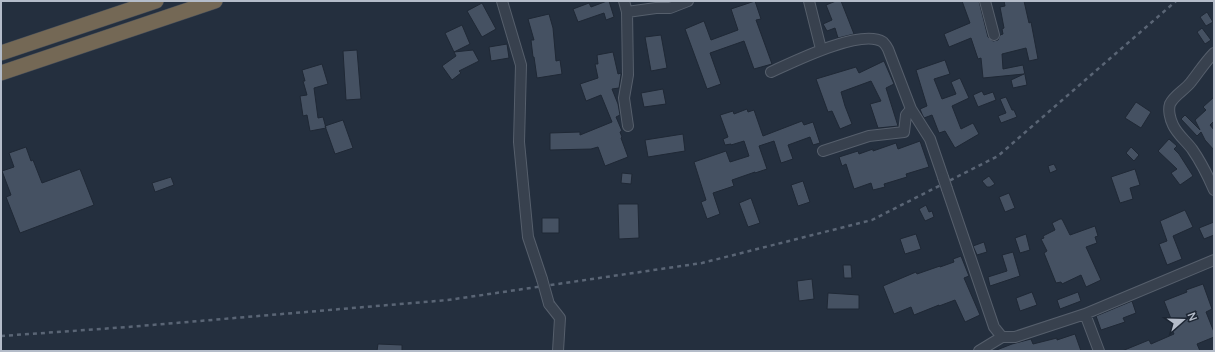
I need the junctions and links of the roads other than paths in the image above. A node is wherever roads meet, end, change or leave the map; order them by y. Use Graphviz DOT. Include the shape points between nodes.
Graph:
graph roads {
  1 [pos="156,1"];
  2 [pos="215,1"];
  3 [pos="502,1"];
  4 [pos="624,1"];
  5 [pos="688,1"];
  6 [pos="809,1"];
  7 [pos="985,1"];
  8 [pos="626,12"];
  9 [pos="994,35"];
  10 [pos="821,50"];
  11 [pos="1,53"];
  12 [pos="1214,53"];
  13 [pos="771,72"];
  14 [pos="1,73"];
  15 [pos="911,109"];
  16 [pos="628,126"];
  17 [pos="823,151"];
  18 [pos="1214,190"];
  19 [pos="1214,260"];
  20 [pos="1085,314"];
  21 [pos="1002,337"];
  22 [pos="982,350"];
  23 [pos="558,351"];
  24 [pos="1099,351"];
  1 -- 11 [label="highway"];
  2 -- 14 [label="highway"];
  3 -- 23 [label="street, bridge" via="521,64 519,142 528,237 549,304 560,318"];
  4 -- 8 [label="street"];
  5 -- 8 [label="street" via="670,8"];
  6 -- 10 [label="street"];
  7 -- 9 [label="street"];
  8 -- 16 [label="street" via="628,75 624,98"];
  10 -- 13 [label="street"];
  10 -- 15 [label="street" via="860,39 884,43"];
  12 -- 18 [label="street" via="1183,92 1173,98 1169,106 1173,126 1192,148"];
  15 -- 17 [label="street" via="906,115 904,132 869,136"];
  15 -- 21 [label="street, bridge" via="930,139 994,328"];
  19 -- 20 [label="street"];
  20 -- 21 [label="street" via="1015,337"];
  20 -- 24 [label="street"];
  21 -- 22 [label="street"];
}
